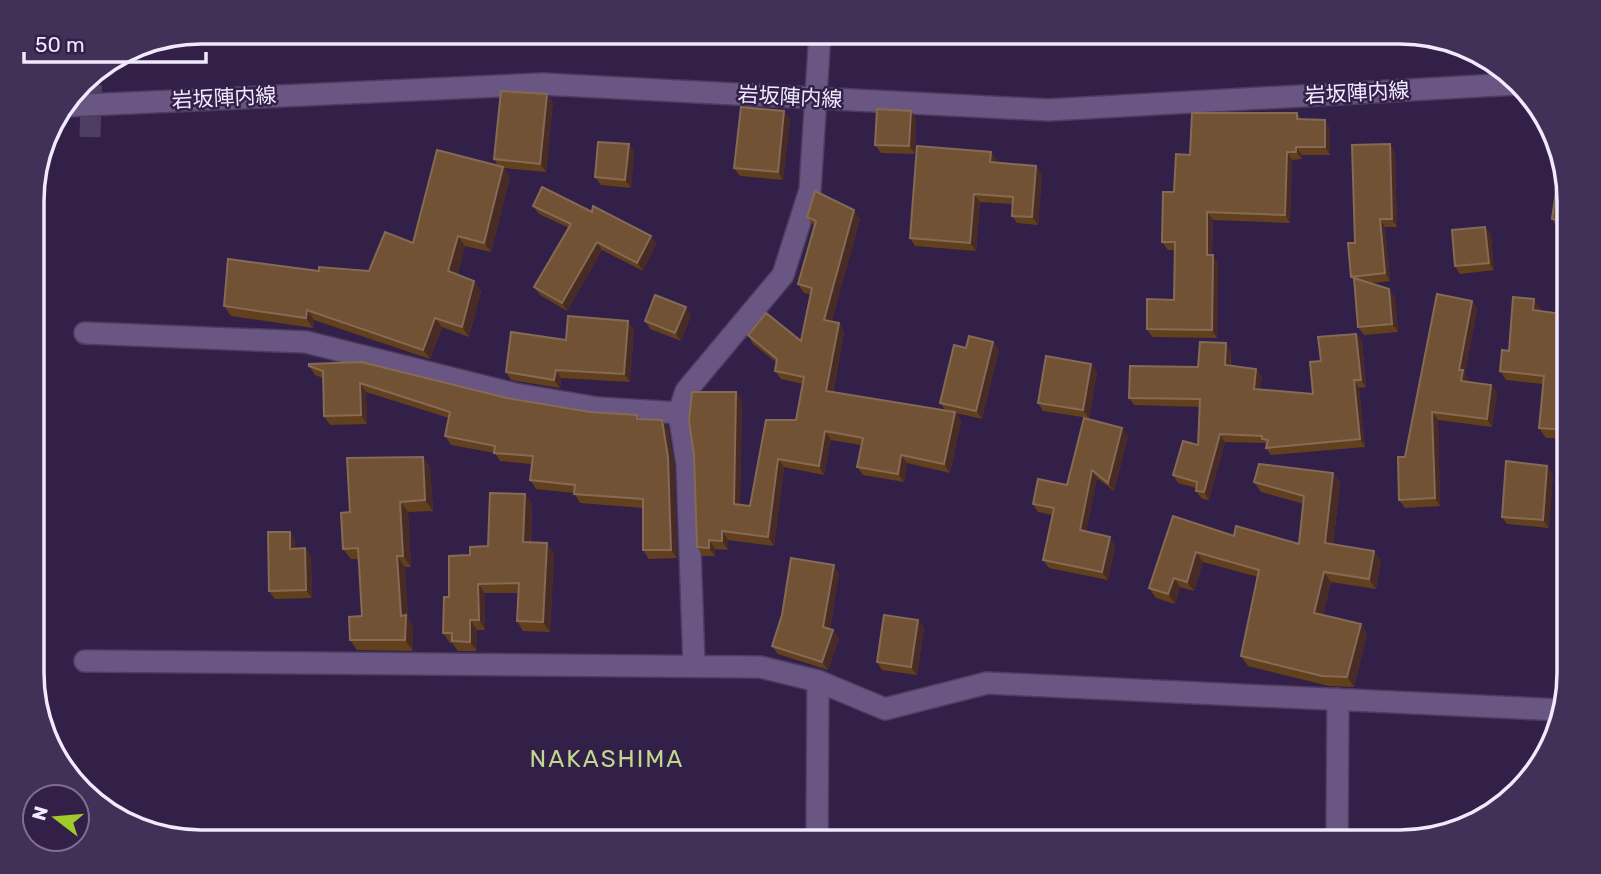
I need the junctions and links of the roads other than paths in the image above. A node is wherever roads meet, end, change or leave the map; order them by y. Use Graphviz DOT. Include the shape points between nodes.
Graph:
graph roads {
  1 [pos="819,44"];
  2 [pos="1505,85"];
  3 [pos="816,99"];
  4 [pos="76,105"];
  5 [pos="85,333"];
  6 [pos="679,413"];
  7 [pos="85,661"];
  8 [pos="694,665"];
  9 [pos="818,681"];
  10 [pos="1338,699"];
  11 [pos="1553,710"];
  12 [pos="817,830"];
  13 [pos="1337,830"];
  1 -- 3 [label="street"];
  2 -- 3 [label="street, 岩坂陣内線" via="1048,110"];
  3 -- 4 [label="street, 岩坂陣内線" via="542,84"];
  3 -- 6 [label="street" via="810,190 783,275 685,391"];
  5 -- 6 [label="street" via="306,342 515,394 598,408"];
  6 -- 8 [label="street" via="687,464"];
  7 -- 8 [label="street"];
  8 -- 9 [label="street" via="760,667"];
  9 -- 10 [label="street" via="885,709 987,683"];
  9 -- 12 [label="street"];
  10 -- 11 [label="street"];
  10 -- 13 [label="street"];
}
